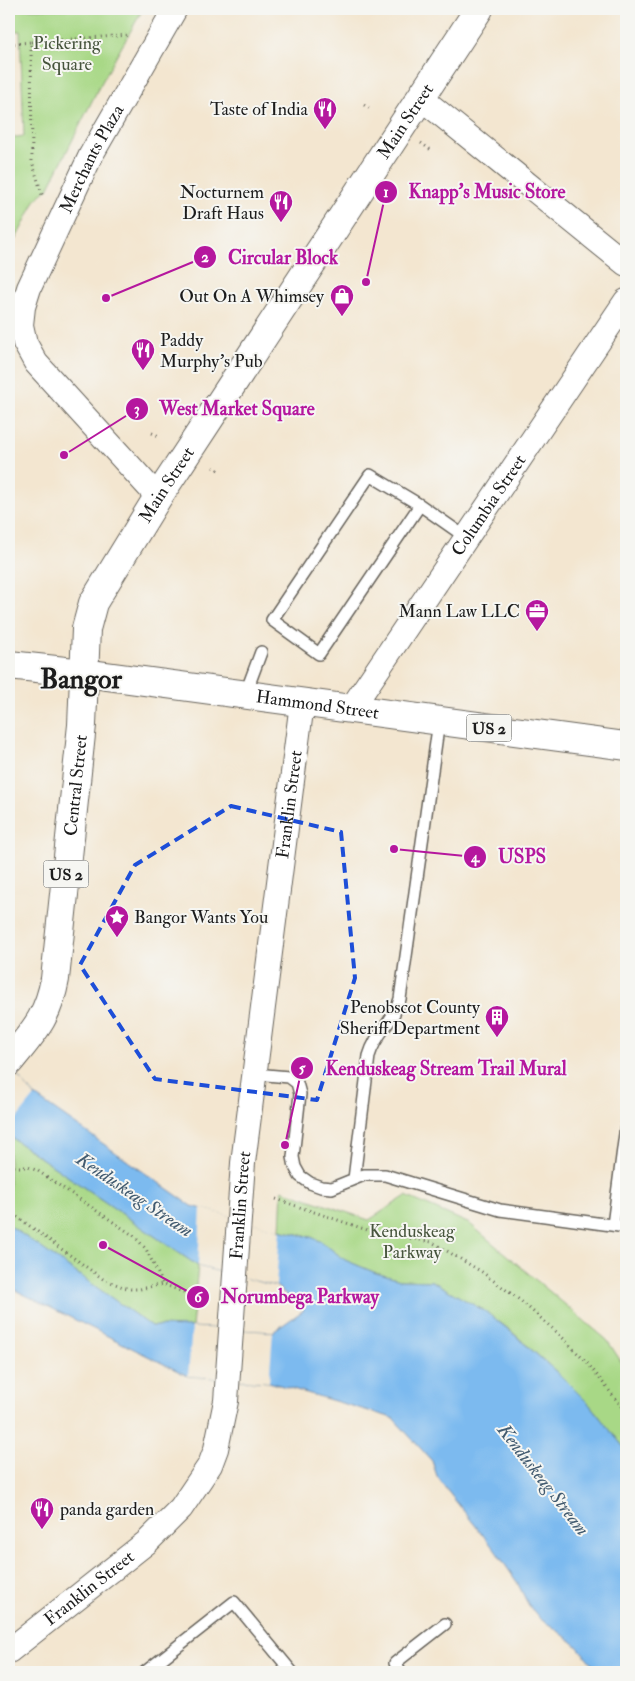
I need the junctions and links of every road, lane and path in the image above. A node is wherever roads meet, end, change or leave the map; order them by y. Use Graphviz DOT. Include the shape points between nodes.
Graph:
graph roads {
  1 [pos="176,9"];
  2 [pos="479,9"];
  3 [pos="135,35"];
  4 [pos="31,42"];
  5 [pos="9,44"];
  6 [pos="421,98"];
  7 [pos="364,105"];
  8 [pos="372,110"];
  9 [pos="420,143"];
  10 [pos="431,150"];
  11 [pos="45,203"];
  12 [pos="626,264"];
  13 [pos="626,301"];
  14 [pos="15,317"];
  15 [pos="152,433"];
  16 [pos="159,436"];
  17 [pos="213,467"];
  18 [pos="220,471"];
  19 [pos="158,497"];
  20 [pos="420,505"];
  21 [pos="467,538"];
  22 [pos="261,652"];
  23 [pos="9,665"];
  24 [pos="84,673"];
  25 [pos="245,695"];
  26 [pos="302,703"];
  27 [pos="351,709"];
  28 [pos="440,721"];
  29 [pos="626,746"];
  30 [pos="9,1062"];
  31 [pos="255,1074"];
  32 [pos="626,1126"];
  33 [pos="9,1167"];
  34 [pos="354,1178"];
  35 [pos="276,1199"];
  36 [pos="9,1211"];
  37 [pos="613,1225"];
  38 [pos="626,1227"];
  39 [pos="163,1284"];
  40 [pos="200,1299"];
  41 [pos="626,1412"];
  42 [pos="445,1624"];
  43 [pos="9,1651"];
  44 [pos="145,1672"];
  45 [pos="292,1672"];
  46 [pos="402,1672"];
  1 -- 14 [label="street, Merchants Plaza" via="91,155"];
  2 -- 6 [label="main road, Main Street"];
  3 -- 4 [label="path"];
  4 -- 5 [label="path"];
  4 -- 11 [label="path" via="32,161"];
  6 -- 12 [label="street"];
  6 -- 19 [label="main road, Main Street"];
  7 -- 8 [label="path"];
  9 -- 10 [label="path"];
  13 -- 21 [label="street, Columbia Street"];
  14 -- 19 [label="street" via="36,363"];
  15 -- 16 [label="path"];
  17 -- 18 [label="path"];
  19 -- 24 [label="main road, Main Street" via="93,603 86,629"];
  20 -- 20 [label="lane" via="370,475 272,620 319,654"];
  20 -- 21 [label="lane"];
  21 -- 27 [label="street, Columbia Street"];
  22 -- 25 [label="lane"];
  23 -- 24 [label="main road, Hammond Street / US 2"];
  24 -- 25 [label="main road, Hammond Street / US 2"];
  24 -- 30 [label="main road, Central Street / US 2" via="82,725 53,992 44,1017"];
  25 -- 26 [label="main road, Hammond Street / US 2"];
  26 -- 27 [label="main road, Hammond Street / US 2"];
  26 -- 31 [label="street, Franklin Street"];
  27 -- 28 [label="main road, Hammond Street / US 2"];
  28 -- 29 [label="main road, Hammond Street / US 2"];
  28 -- 34 [label="lane" via="400,999 391,1021 372,1044"];
  31 -- 34 [label="lane" via="289,1077 300,1088 293,1157 300,1176 320,1187 332,1188"];
  31 -- 43 [label="street, Franklin Street" via="238,1219 224,1416 210,1465 181,1508 147,1542"];
  32 -- 37 [label="lane"];
  33 -- 39 [label="path" via="28,1167 38,1171 134,1236 146,1249"];
  34 -- 37 [label="lane" via="385,1175 500,1210"];
  35 -- 41 [label="path" via="373,1232 432,1242 458,1257 521,1301 560,1335"];
  36 -- 39 [label="path" via="104,1279 123,1287 140,1289"];
  37 -- 38 [label="lane"];
  39 -- 40 [label="path"];
  42 -- 46 [label="lane" via="395,1664"];
  44 -- 45 [label="lane" via="234,1602"];
}
